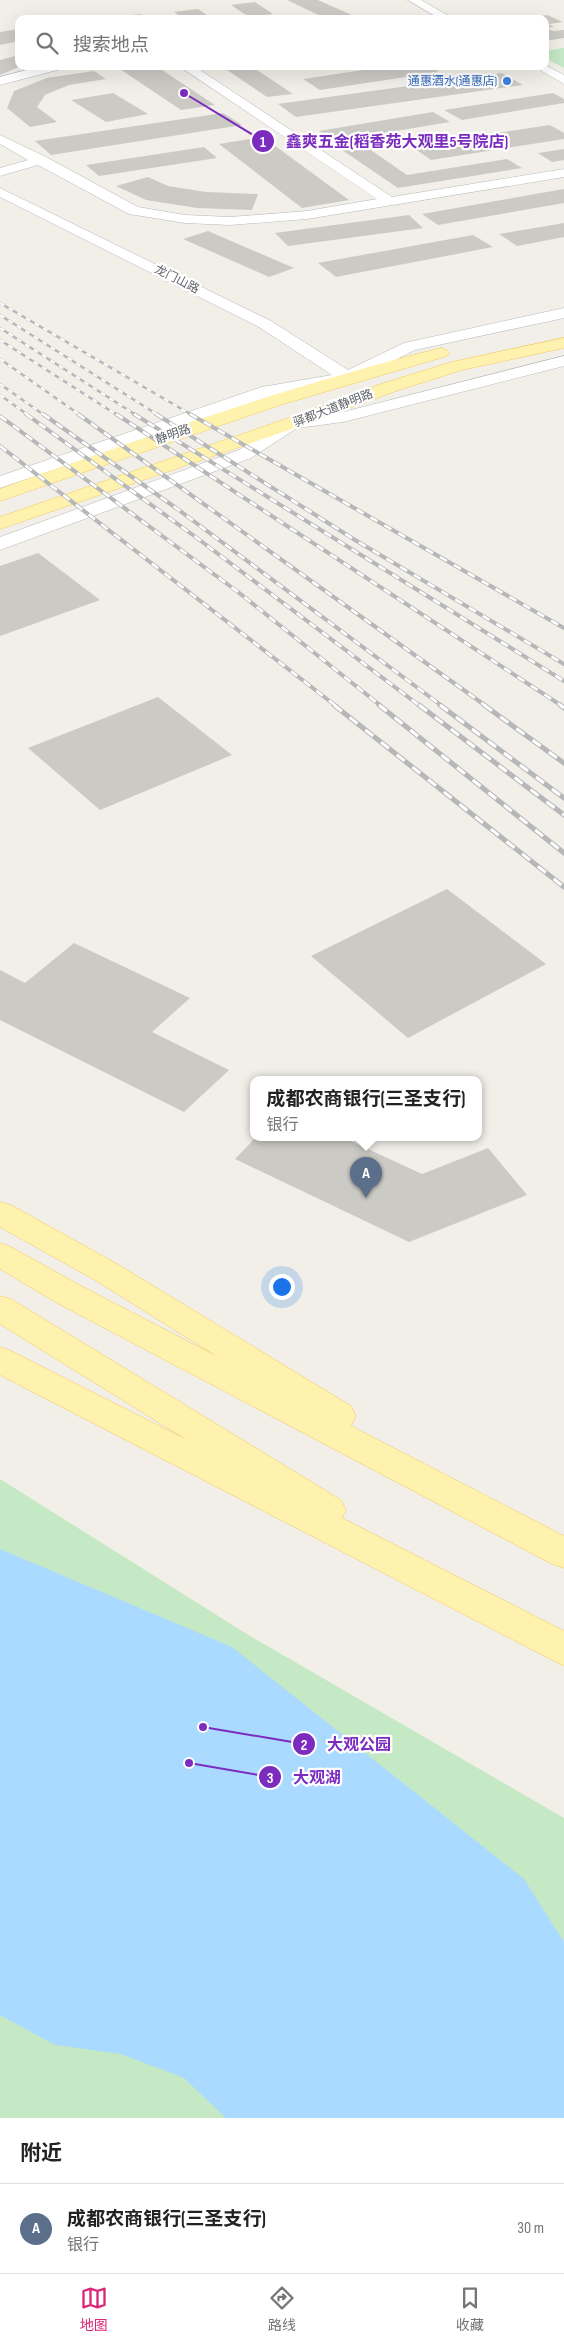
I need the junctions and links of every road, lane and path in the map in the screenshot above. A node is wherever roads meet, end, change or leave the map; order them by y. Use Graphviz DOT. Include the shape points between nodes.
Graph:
graph roads {
  1 [pos="413,0"];
  2 [pos="443,15"];
  3 [pos="42,70"];
  4 [pos="191,70"];
  5 [pos="546,70"];
  6 [pos="564,80"];
  7 [pos="0,81"];
  8 [pos="0,139"];
  9 [pos="41,160"];
  10 [pos="0,172"];
  11 [pos="564,173"];
  12 [pos="0,192"];
  13 [pos="389,202"];
  14 [pos="564,313"];
  15 [pos="564,325"];
  16 [pos="564,343"];
  17 [pos="564,361"];
  18 [pos="347,377"];
  19 [pos="292,423"];
  20 [pos="0,482"];
  21 [pos="0,495"];
  22 [pos="0,523"];
  23 [pos="0,544"];
  24 [pos="0,1213"];
  25 [pos="0,1255"];
  26 [pos="0,1308"];
  27 [pos="0,1360"];
  28 [pos="532,1536"];
  29 [pos="564,1553"];
  30 [pos="496,1614"];
  31 [pos="564,1650"];
  1 -- 2 [label="street"];
  3 -- 7 [label="street"];
  4 -- 13 [label="street"];
  5 -- 6 [label="street"];
  8 -- 9 [label="street"];
  9 -- 10 [label="street"];
  9 -- 13 [label="street" via="134,210 184,218 230,221 306,215"];
  11 -- 13 [label="street"];
  12 -- 18 [label="street, 龙门山路" via="265,324"];
  14 -- 18 [label="street" via="410,346"];
  15 -- 18 [label="main road, 驿都大道静明路" via="477,343"];
  16 -- 19 [label="main road, 驿都大道静明路" via="458,366"];
  17 -- 19 [label="street" via="351,415"];
  18 -- 20 [label="street, 驿都大道静明路" via="268,391"];
  18 -- 21 [label="main road, 静明路"];
  19 -- 22 [label="main road, 静明路"];
  19 -- 23 [label="street, 驿都大道静明路" via="245,454"];
  24 -- 28 [label="main road" via="106,1272"];
  25 -- 28 [label="main road" via="70,1295"];
  26 -- 30 [label="main road"];
  27 -- 30 [label="main road"];
  28 -- 29 [label="main road"];
  30 -- 31 [label="main road"];
}
